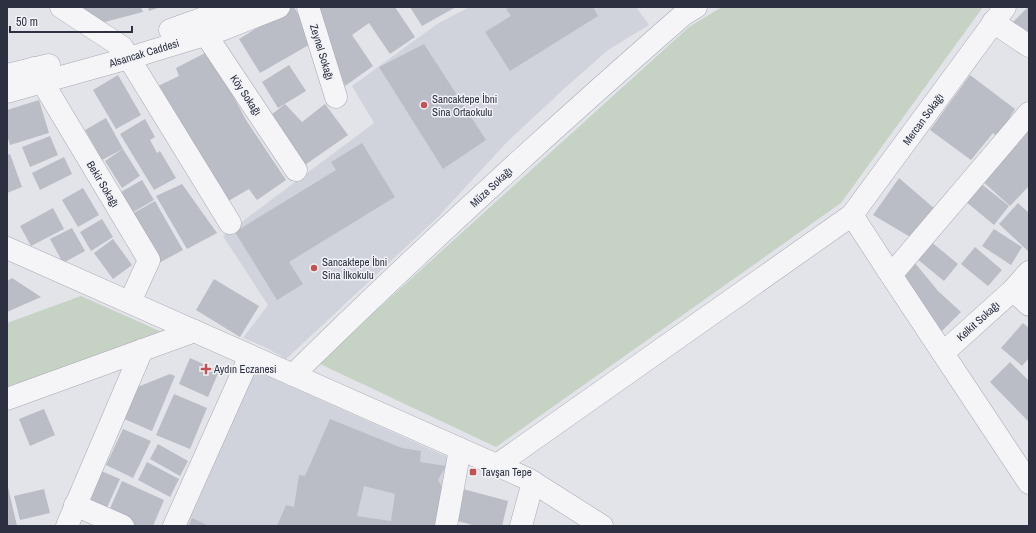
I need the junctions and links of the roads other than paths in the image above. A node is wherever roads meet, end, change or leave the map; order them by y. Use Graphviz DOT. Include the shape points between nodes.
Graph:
graph roads {
  1 [pos="61,7"];
  2 [pos="235,7"];
  3 [pos="279,7"];
  4 [pos="308,7"];
  5 [pos="696,7"];
  6 [pos="999,15"];
  7 [pos="201,27"];
  8 [pos="1029,46"];
  9 [pos="125,52"];
  10 [pos="7,75"];
  11 [pos="38,75"];
  12 [pos="7,92"];
  13 [pos="336,96"];
  14 [pos="1029,113"];
  15 [pos="296,170"];
  16 [pos="852,215"];
  17 [pos="230,223"];
  18 [pos="8,246"];
  19 [pos="1029,272"];
  20 [pos="891,275"];
  21 [pos="1013,290"];
  22 [pos="130,302"];
  23 [pos="1029,305"];
  24 [pos="196,331"];
  25 [pos="142,350"];
  26 [pos="943,353"];
  27 [pos="250,356"];
  28 [pos="293,375"];
  29 [pos="7,399"];
  30 [pos="460,448"];
  31 [pos="497,465"];
  32 [pos="533,482"];
  33 [pos="1029,483"];
  34 [pos="76,505"];
  35 [pos="66,526"];
  36 [pos="123,526"];
  37 [pos="174,526"];
  38 [pos="446,526"];
  39 [pos="521,526"];
  40 [pos="602,526"];
  1 -- 9 [label="street"];
  2 -- 7 [label="street, Alsancak Caddesi"];
  3 -- 7 [label="street, Alsancak Caddesi" via="221,30"];
  4 -- 13 [label="street, Zeynel Sokağı"];
  5 -- 28 [label="street, Müze Sokağı" via="683,15 601,86 379,290"];
  6 -- 8 [label="street"];
  6 -- 16 [label="street, Mercan Sokağı"];
  7 -- 9 [label="street, Alsancak Caddesi"];
  7 -- 15 [label="street, Köy Sokağı"];
  9 -- 11 [label="street, Alsancak Caddesi"];
  9 -- 17 [label="street"];
  10 -- 11 [label="street, Alsancak Caddesi"];
  11 -- 12 [label="street, Alsancak Caddesi"];
  11 -- 22 [label="street, Bekir Sokağı" via="149,260"];
  14 -- 20 [label="street"];
  16 -- 20 [label="street"];
  16 -- 31 [label="street, Mercan Sokağı"];
  18 -- 22 [label="street"];
  19 -- 21 [label="street, Kelkit Sokağı"];
  20 -- 26 [label="street"];
  21 -- 23 [label="street"];
  21 -- 26 [label="street, Kelkit Sokağı"];
  22 -- 24 [label="street"];
  24 -- 25 [label="street"];
  24 -- 27 [label="street"];
  25 -- 29 [label="street"];
  25 -- 34 [label="street"];
  26 -- 33 [label="street"];
  27 -- 28 [label="street"];
  27 -- 37 [label="street"];
  28 -- 30 [label="street"];
  30 -- 31 [label="street"];
  30 -- 38 [label="street"];
  31 -- 32 [label="street"];
  32 -- 39 [label="street"];
  32 -- 40 [label="street"];
  34 -- 35 [label="street"];
  34 -- 36 [label="street"];
}
